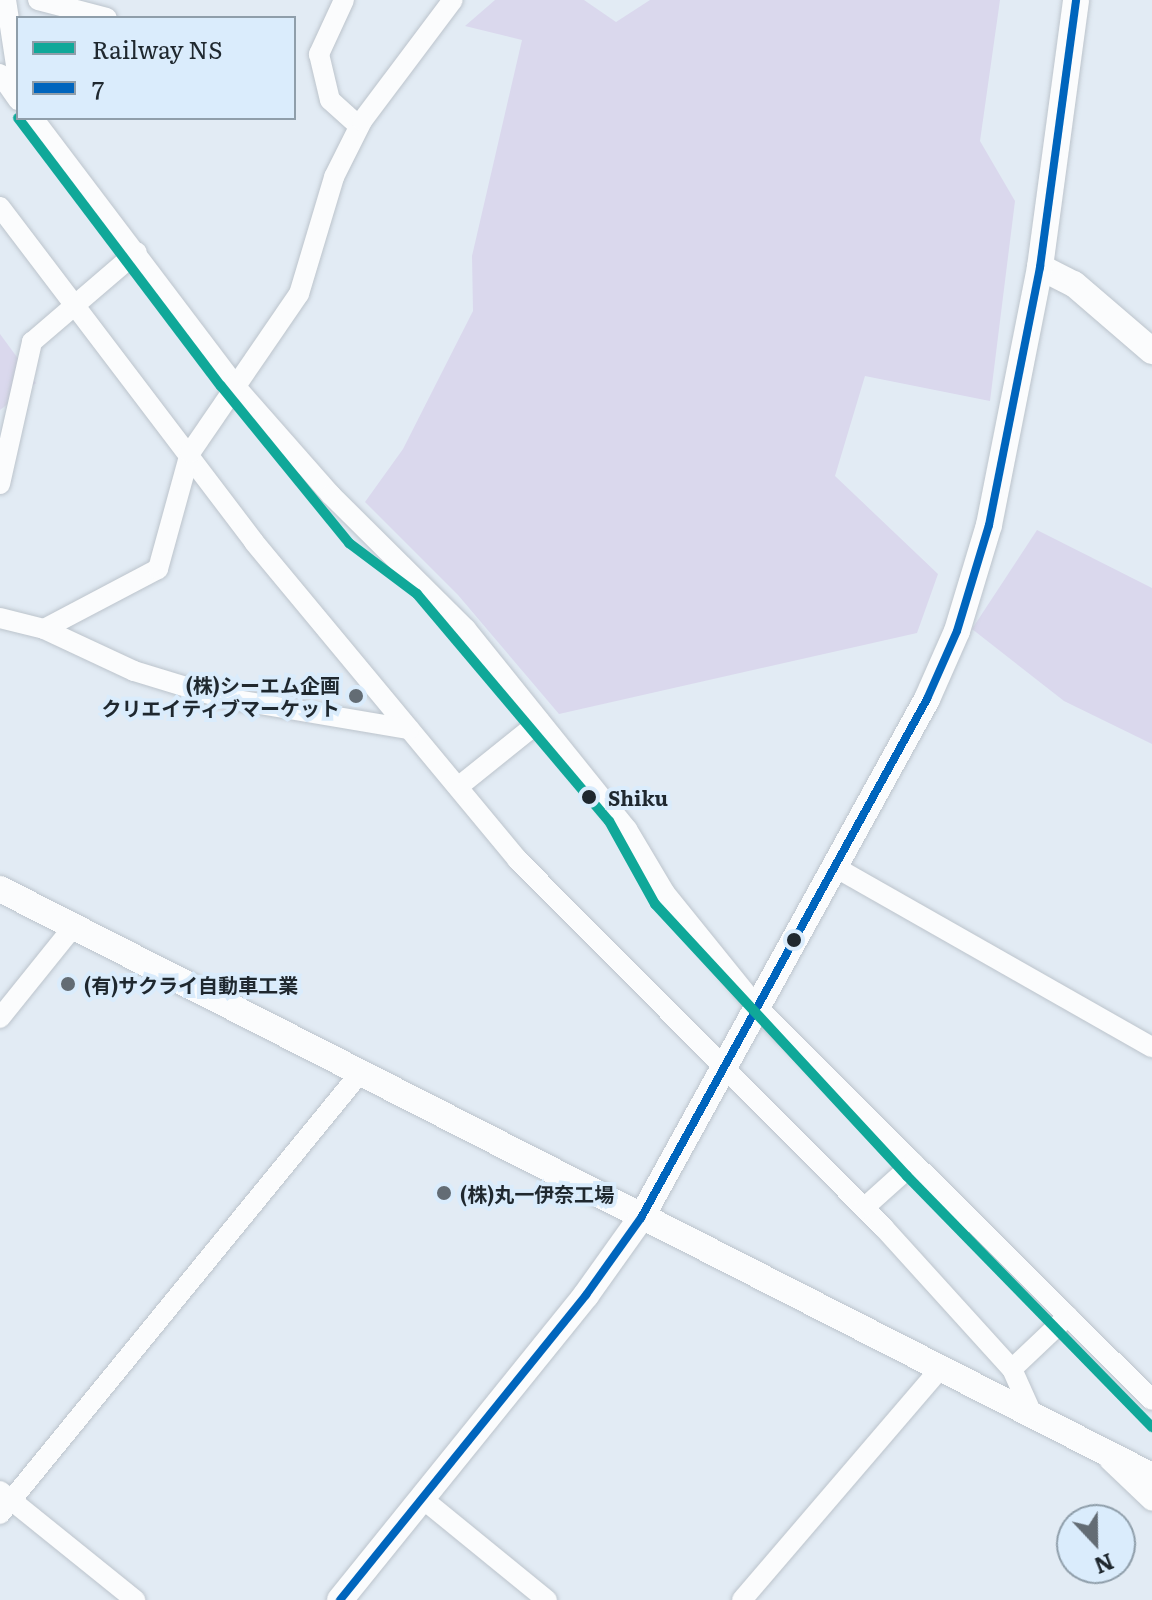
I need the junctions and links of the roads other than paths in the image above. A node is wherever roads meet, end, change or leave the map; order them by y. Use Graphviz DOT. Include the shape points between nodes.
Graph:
graph roads {
  1 [pos="6,0"];
  2 [pos="38,0"];
  3 [pos="344,0"];
  4 [pos="453,0"];
  5 [pos="1076,0"];
  6 [pos="99,16"];
  7 [pos="16,65"];
  8 [pos="0,74"];
  9 [pos="16,97"];
  10 [pos="35,120"];
  11 [pos="359,126"];
  12 [pos="0,207"];
  13 [pos="137,252"];
  14 [pos="1040,267"];
  15 [pos="72,307"];
  16 [pos="1152,351"];
  17 [pos="237,388"];
  18 [pos="190,453"];
  19 [pos="0,484"];
  20 [pos="0,618"];
  21 [pos="44,629"];
  22 [pos="540,721"];
  23 [pos="409,729"];
  24 [pos="458,787"];
  25 [pos="833,866"];
  26 [pos="0,889"];
  27 [pos="74,926"];
  28 [pos="757,1007"];
  29 [pos="0,1018"];
  30 [pos="1152,1047"];
  31 [pos="725,1065"];
  32 [pos="360,1073"];
  33 [pos="914,1163"];
  34 [pos="864,1208"];
  35 [pos="641,1218"];
  36 [pos="1068,1316"];
  37 [pos="1012,1369"];
  38 [pos="938,1371"];
  39 [pos="1152,1400"];
  40 [pos="1033,1416"];
  41 [pos="1096,1448"];
  42 [pos="1152,1476"];
  43 [pos="423,1499"];
  44 [pos="1152,1501"];
  45 [pos="4,1502"];
  46 [pos="135,1600"];
  47 [pos="340,1600"];
  48 [pos="547,1600"];
  49 [pos="742,1600"];
  1 -- 7 [label="street"];
  2 -- 6 [label="street"];
  3 -- 11 [label="street" via="319,54 330,100"];
  4 -- 11 [label="street"];
  5 -- 14 [label="street"];
  8 -- 9 [label="street"];
  10 -- 13 [label="street"];
  11 -- 17 [label="street" via="334,177 299,294"];
  12 -- 15 [label="street"];
  13 -- 15 [label="street"];
  13 -- 17 [label="street"];
  14 -- 16 [label="street" via="1074,284"];
  14 -- 25 [label="street" via="989,525 970,592 927,699"];
  15 -- 18 [label="street"];
  15 -- 19 [label="street" via="32,342"];
  17 -- 18 [label="street"];
  17 -- 22 [label="street" via="331,495 466,629"];
  18 -- 21 [label="street" via="158,569"];
  18 -- 23 [label="street" via="254,542"];
  20 -- 21 [label="street"];
  21 -- 23 [label="street" via="134,671 219,697"];
  22 -- 24 [label="street"];
  22 -- 28 [label="street" via="627,829 665,893"];
  23 -- 24 [label="street"];
  24 -- 31 [label="street" via="517,859"];
  25 -- 28 [label="street"];
  25 -- 30 [label="street"];
  26 -- 27 [label="street"];
  27 -- 29 [label="street"];
  27 -- 32 [label="street"];
  28 -- 31 [label="street"];
  28 -- 33 [label="street"];
  31 -- 34 [label="street"];
  31 -- 35 [label="street"];
  32 -- 35 [label="street"];
  32 -- 45 [label="street"];
  33 -- 34 [label="street"];
  33 -- 36 [label="street"];
  34 -- 37 [label="street"];
  35 -- 38 [label="street"];
  35 -- 43 [label="street"];
  36 -- 37 [label="street"];
  36 -- 39 [label="street"];
  37 -- 40 [label="street"];
  38 -- 40 [label="street"];
  38 -- 49 [label="street"];
  40 -- 41 [label="street"];
  41 -- 42 [label="street"];
  41 -- 44 [label="street"];
  43 -- 47 [label="street"];
  43 -- 48 [label="street"];
  45 -- 46 [label="street"];
}
